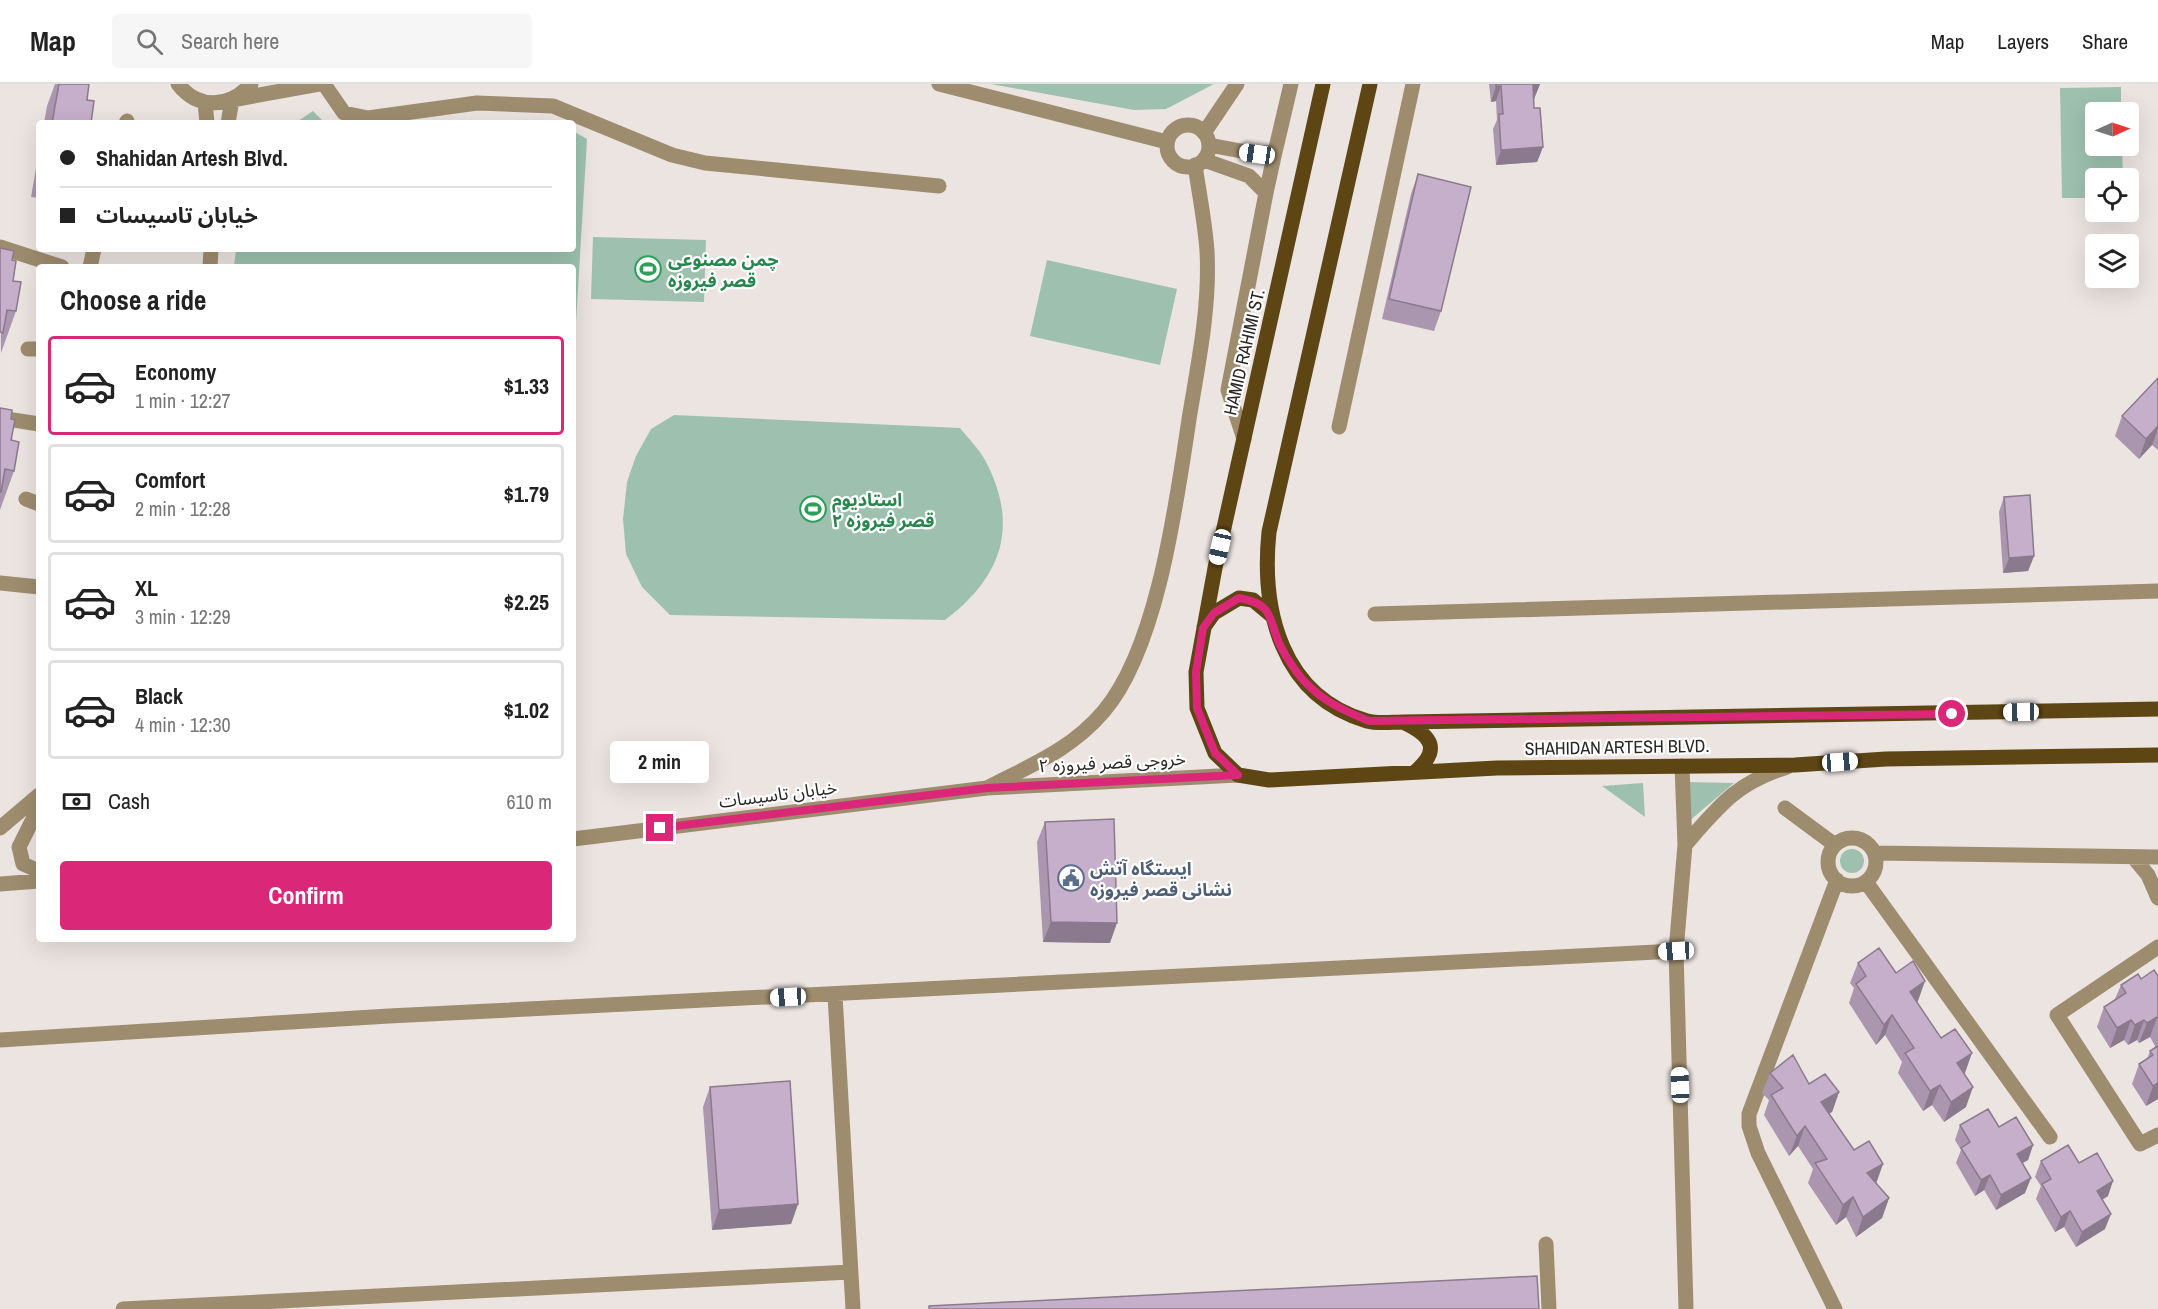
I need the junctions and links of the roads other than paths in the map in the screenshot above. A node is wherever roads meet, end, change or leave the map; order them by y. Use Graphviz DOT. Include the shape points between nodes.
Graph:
graph roads {
  1 [pos="178,84"];
  2 [pos="251,84"];
  3 [pos="321,84"];
  4 [pos="939,84"];
  5 [pos="1237,84"];
  6 [pos="1291,84"];
  7 [pos="1323,84"];
  8 [pos="1370,84"];
  9 [pos="1413,84"];
  10 [pos="231,100"];
  11 [pos="205,102"];
  12 [pos="207,120"];
  13 [pos="228,120"];
  14 [pos="1167,142"];
  15 [pos="1203,150"];
  16 [pos="1275,152"];
  17 [pos="939,186"];
  18 [pos="1266,193"];
  19 [pos="0,247"];
  20 [pos="53,264"];
  21 [pos="0,418"];
  22 [pos="36,424"];
  23 [pos="1339,428"];
  24 [pos="1244,439"];
  25 [pos="0,583"];
  26 [pos="36,587"];
  27 [pos="2158,591"];
  28 [pos="1375,614"];
  29 [pos="1271,615"];
  30 [pos="1203,628"];
  31 [pos="2158,709"];
  32 [pos="1404,722"];
  33 [pos="2158,754"];
  34 [pos="1795,765"];
  35 [pos="1682,766"];
  36 [pos="1415,772"];
  37 [pos="1238,775"];
  38 [pos="987,788"];
  39 [pos="36,798"];
  40 [pos="1785,808"];
  41 [pos="36,813"];
  42 [pos="0,828"];
  43 [pos="576,839"];
  44 [pos="1685,845"];
  45 [pos="1834,845"];
  46 [pos="1875,853"];
  47 [pos="2133,857"];
  48 [pos="2158,857"];
  49 [pos="36,870"];
  50 [pos="1837,880"];
  51 [pos="36,881"];
  52 [pos="1866,882"];
  53 [pos="0,884"];
  54 [pos="2158,898"];
  55 [pos="2158,947"];
  56 [pos="1676,951"];
  57 [pos="835,995"];
  58 [pos="0,1040"];
  59 [pos="2158,1135"];
  60 [pos="2050,1137"];
  61 [pos="1546,1244"];
  62 [pos="850,1272"];
  63 [pos="285,1305"];
  64 [pos="171,1308"];
  65 [pos="123,1309"];
  66 [pos="853,1309"];
  67 [pos="1549,1309"];
  68 [pos="1686,1309"];
  69 [pos="1835,1309"];
  1 -- 11 [label="street"];
  2 -- 10 [label="street"];
  3 -- 10 [label="street"];
  3 -- 17 [label="street" via="344,112 368,118 477,104 553,106 672,155 705,163"];
  4 -- 14 [label="street"];
  5 -- 15 [label="street"];
  6 -- 16 [label="street"];
  7 -- 24 [label="main road, HAMID RAHIMI ST."];
  8 -- 29 [label="main road" via="1269,532 1266,564"];
  9 -- 23 [label="street"];
  10 -- 11 [label="street"];
  10 -- 13 [label="street"];
  11 -- 12 [label="street"];
  14 -- 15 [label="street" via="1174,162 1181,165"];
  14 -- 15 [label="street" via="1173,130 1186,125 1199,128"];
  15 -- 16 [label="street"];
  15 -- 18 [label="street" via="1249,176"];
  15 -- 38 [label="street" via="1207,252 1203,332 1179,484 1153,609 1134,664 1105,710 1071,744"];
  16 -- 18 [label="street"];
  18 -- 24 [label="street" via="1228,390"];
  19 -- 20 [label="street"];
  21 -- 22 [label="street"];
  24 -- 30 [label="main road, HAMID RAHIMI ST."];
  25 -- 26 [label="street"];
  27 -- 28 [label="street"];
  29 -- 30 [label="main road" via="1253,600 1239,598 1214,613"];
  29 -- 32 [label="main road, SHAHIDAN ARTESH BLVD." via="1281,646 1306,683 1333,706 1369,721"];
  30 -- 37 [label="main road" via="1196,672 1197,708 1215,753"];
  31 -- 32 [label="main road, SHAHIDAN ARTESH BLVD."];
  32 -- 36 [label="main road" via="1429,739 1429,756"];
  33 -- 34 [label="main road, SHAHIDAN ARTESH BLVD." via="1886,759"];
  34 -- 35 [label="main road, SHAHIDAN ARTESH BLVD."];
  34 -- 44 [label="street" via="1737,788"];
  35 -- 36 [label="main road, SHAHIDAN ARTESH BLVD."];
  35 -- 44 [label="street"];
  36 -- 37 [label="main road, SHAHIDAN ARTESH BLVD." via="1269,780"];
  37 -- 38 [label="street, خروجی قصر فیروزه ۲"];
  38 -- 43 [label="street, خیابان تاسیسات"];
  39 -- 42 [label="street"];
  40 -- 45 [label="street"];
  41 -- 49 [label="street" via="19,848 23,864"];
  44 -- 56 [label="street"];
  45 -- 46 [label="street" via="1857,838"];
  45 -- 50 [label="street" via="1828,859"];
  46 -- 47 [label="street"];
  46 -- 52 [label="street" via="1875,869"];
  47 -- 48 [label="street"];
  47 -- 54 [label="street" via="2148,875"];
  50 -- 52 [label="street" via="1851,886"];
  50 -- 69 [label="street" via="1749,1114 1752,1139"];
  51 -- 53 [label="street"];
  52 -- 60 [label="street"];
  55 -- 59 [label="street" via="2057,1016 2140,1144"];
  56 -- 57 [label="street"];
  56 -- 68 [label="street"];
  57 -- 58 [label="street" via="388,1016"];
  57 -- 62 [label="street"];
  61 -- 67 [label="street"];
  62 -- 63 [label="street"];
  62 -- 66 [label="street"];
  63 -- 64 [label="street"];
  64 -- 65 [label="street"];
}
